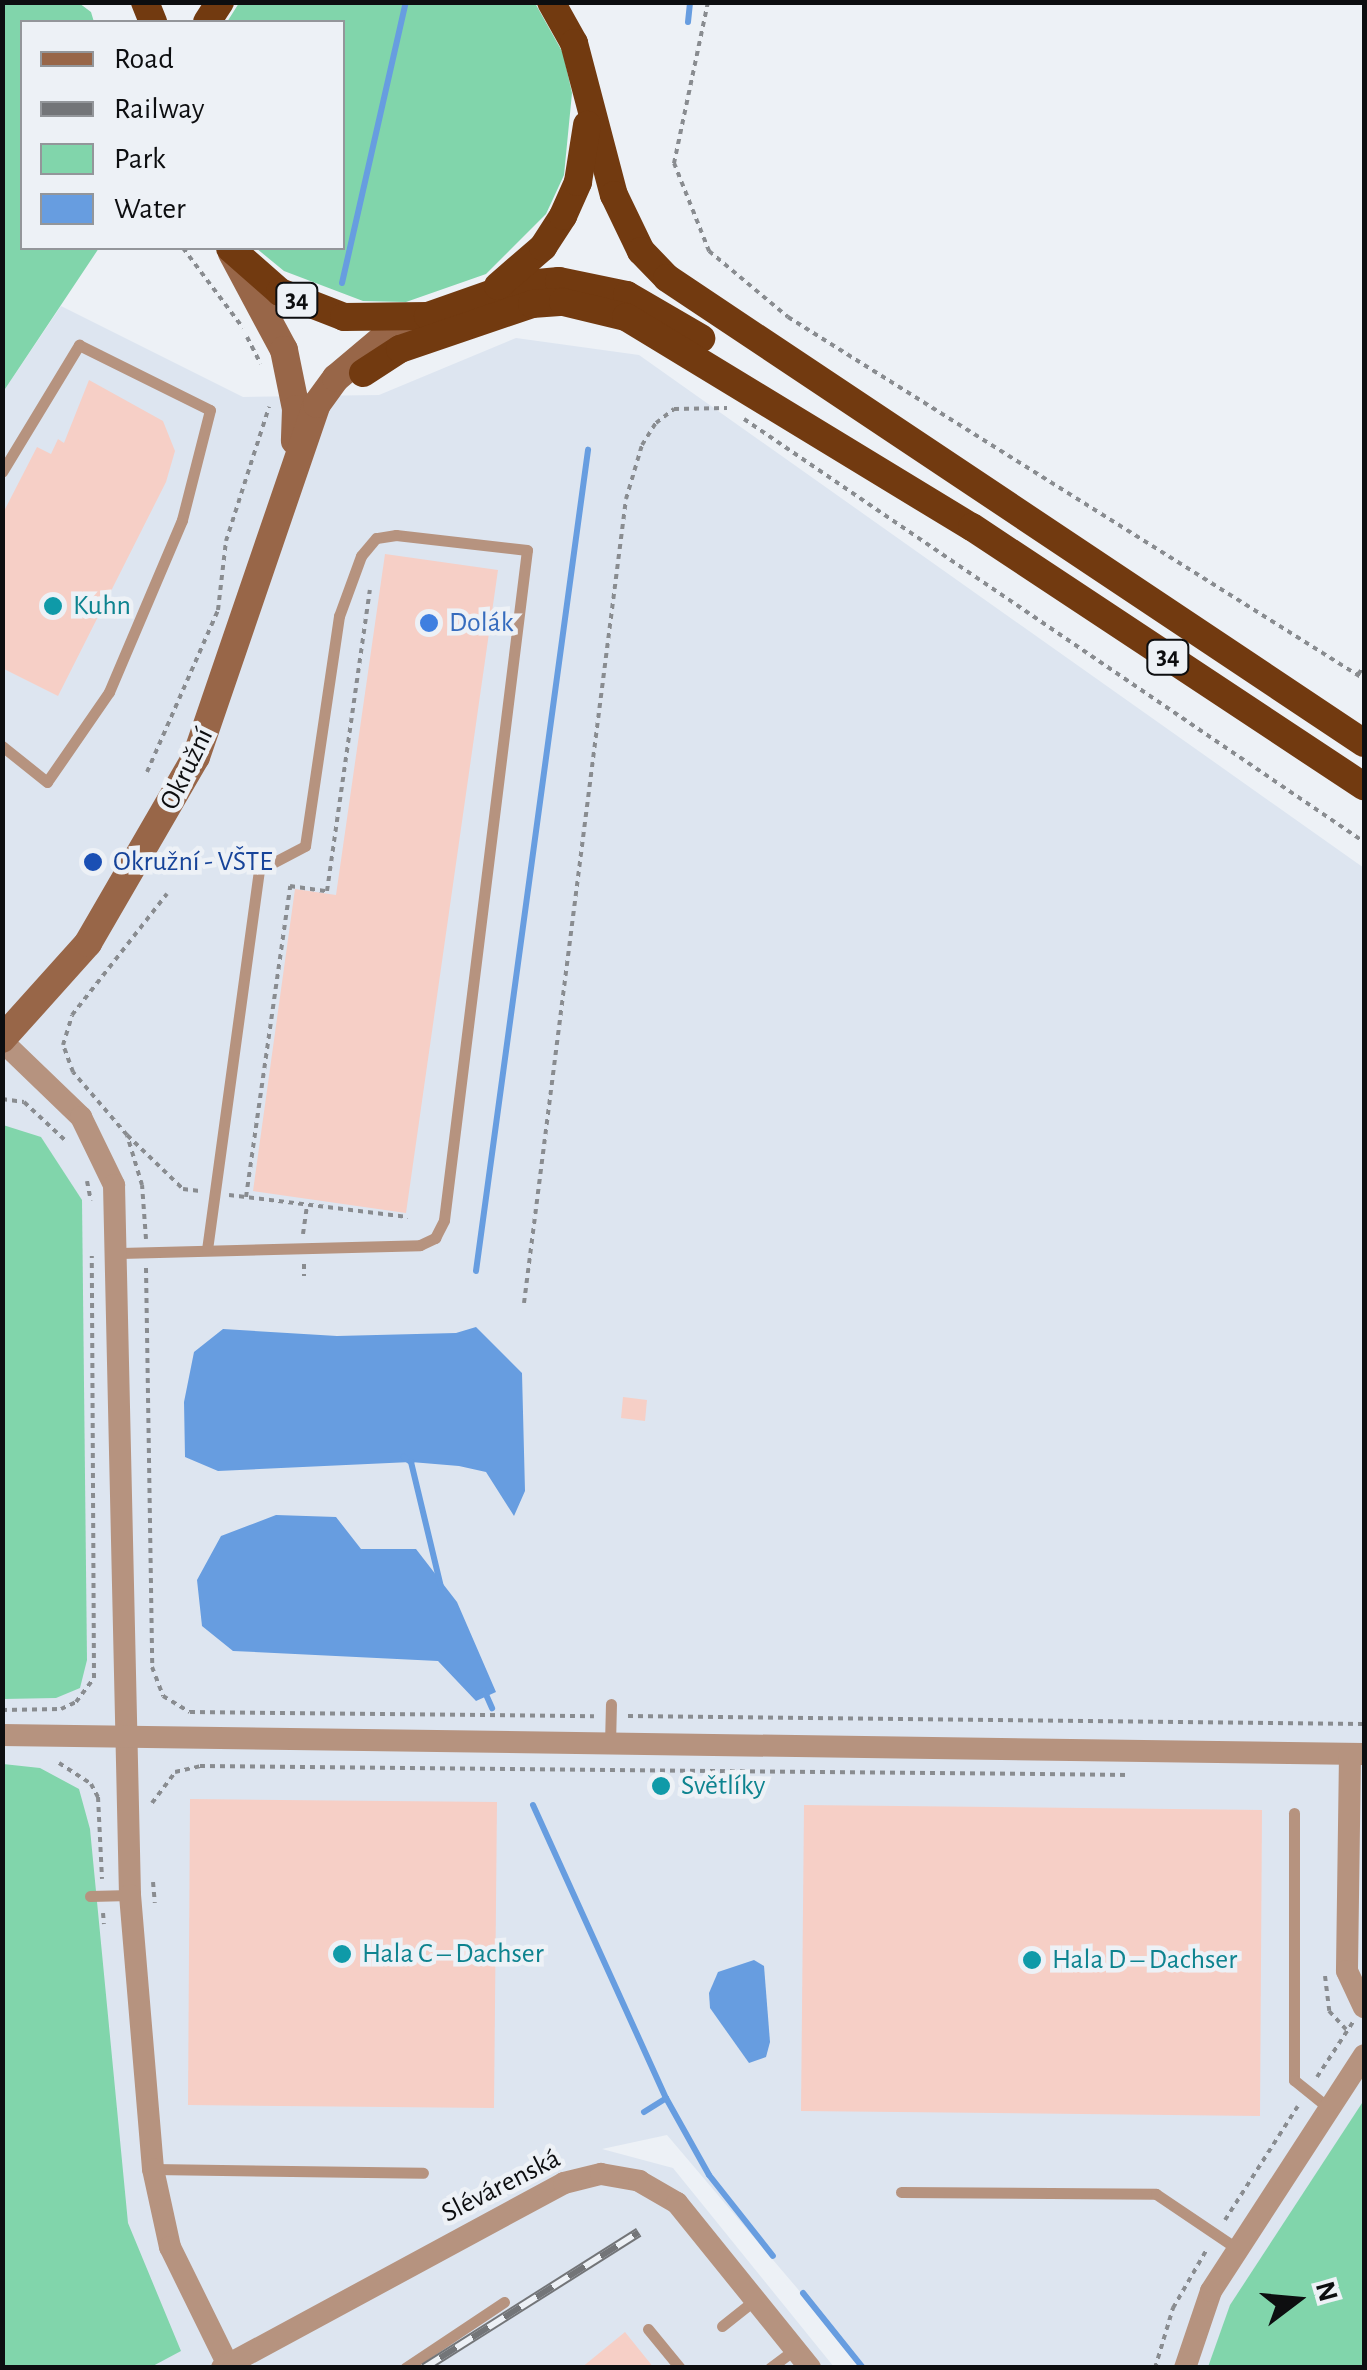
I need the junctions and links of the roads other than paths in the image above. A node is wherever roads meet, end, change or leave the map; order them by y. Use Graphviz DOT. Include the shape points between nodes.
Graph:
graph roads {
  1 [pos="551,2"];
  2 [pos="588,108"];
  3 [pos="231,250"];
  4 [pos="232,250"];
  5 [pos="486,294"];
  6 [pos="406,319"];
  7 [pos="363,373"];
  8 [pos="294,460"];
  9 [pos="2,472"];
  10 [pos="972,528"];
  11 [pos="272,542"];
  12 [pos="1364,743"];
  13 [pos="2,746"];
  14 [pos="1364,786"];
  15 [pos="2,1040"];
  16 [pos="207,1250"];
  17 [pos="120,1252"];
  18 [pos="611,1710"];
  19 [pos="2,1735"];
  20 [pos="126,1739"];
  21 [pos="610,1744"];
  22 [pos="1357,1754"];
  23 [pos="1294,1814"];
  24 [pos="130,1895"];
  25 [pos="96,1896"];
  26 [pos="1364,2006"];
  27 [pos="1364,2055"];
  28 [pos="1330,2108"];
  29 [pos="153,2169"];
  30 [pos="423,2173"];
  31 [pos="901,2192"];
  32 [pos="1238,2250"];
  33 [pos="756,2300"];
  34 [pos="504,2302"];
  35 [pos="722,2326"];
  36 [pos="648,2328"];
  37 [pos="795,2348"];
  38 [pos="225,2366"];
  39 [pos="405,2368"];
  40 [pos="680,2368"];
  41 [pos="770,2368"];
  42 [pos="810,2368"];
  43 [pos="1185,2368"];
  1 -- 2 [label="highway, 34" via="574,43"];
  2 -- 5 [label="highway, 34" via="578,182 564,216 517,273"];
  2 -- 12 [label="highway, 34" via="641,251 692,299"];
  3 -- 8 [label="main road, Okružní" via="284,350 296,409"];
  4 -- 6 [label="highway, 34" via="280,292 312,307 379,321"];
  5 -- 6 [label="highway, 34" via="453,310"];
  5 -- 10 [label="highway" via="559,281 640,300 885,461"];
  6 -- 8 [label="main road, Okružní" via="336,378 317,404"];
  7 -- 10 [label="highway" via="400,349 504,311 563,302 603,308 704,360 866,468"];
  7 -- 11 [label="main road" via="328,414"];
  8 -- 11 [label="main road, Okružní"];
  9 -- 13 [label="lane" via="79,345 210,410 182,520 109,692 47,782"];
  10 -- 14 [label="highway, 34"];
  11 -- 15 [label="main road, Okružní" via="236,652 173,801 88,943"];
  15 -- 17 [label="street" via="81,1117 103,1151 114,1185"];
  16 -- 16 [label="lane" via="420,1245 435,1238 444,1220 527,550 396,535 376,538 362,556 339,616 305,846 259,870"];
  16 -- 17 [label="lane"];
  17 -- 20 [label="street"];
  18 -- 21 [label="lane"];
  19 -- 20 [label="street"];
  20 -- 21 [label="street"];
  20 -- 24 [label="street"];
  21 -- 22 [label="street"];
  22 -- 26 [label="street" via="1347,1971"];
  23 -- 28 [label="lane" via="1294,2080"];
  24 -- 25 [label="lane"];
  24 -- 29 [label="street"];
  27 -- 28 [label="street"];
  28 -- 32 [label="street"];
  29 -- 30 [label="lane"];
  29 -- 38 [label="street" via="170,2247"];
  31 -- 32 [label="lane" via="1156,2194"];
  32 -- 43 [label="street" via="1210,2291"];
  33 -- 35 [label="lane"];
  33 -- 37 [label="street, Slévárenská"];
  33 -- 38 [label="street, Slévárenská" via="677,2202 639,2181 601,2174 564,2183"];
  34 -- 39 [label="lane"];
  36 -- 40 [label="lane"];
  37 -- 41 [label="lane"];
  37 -- 42 [label="street, Slévárenská"];
}
